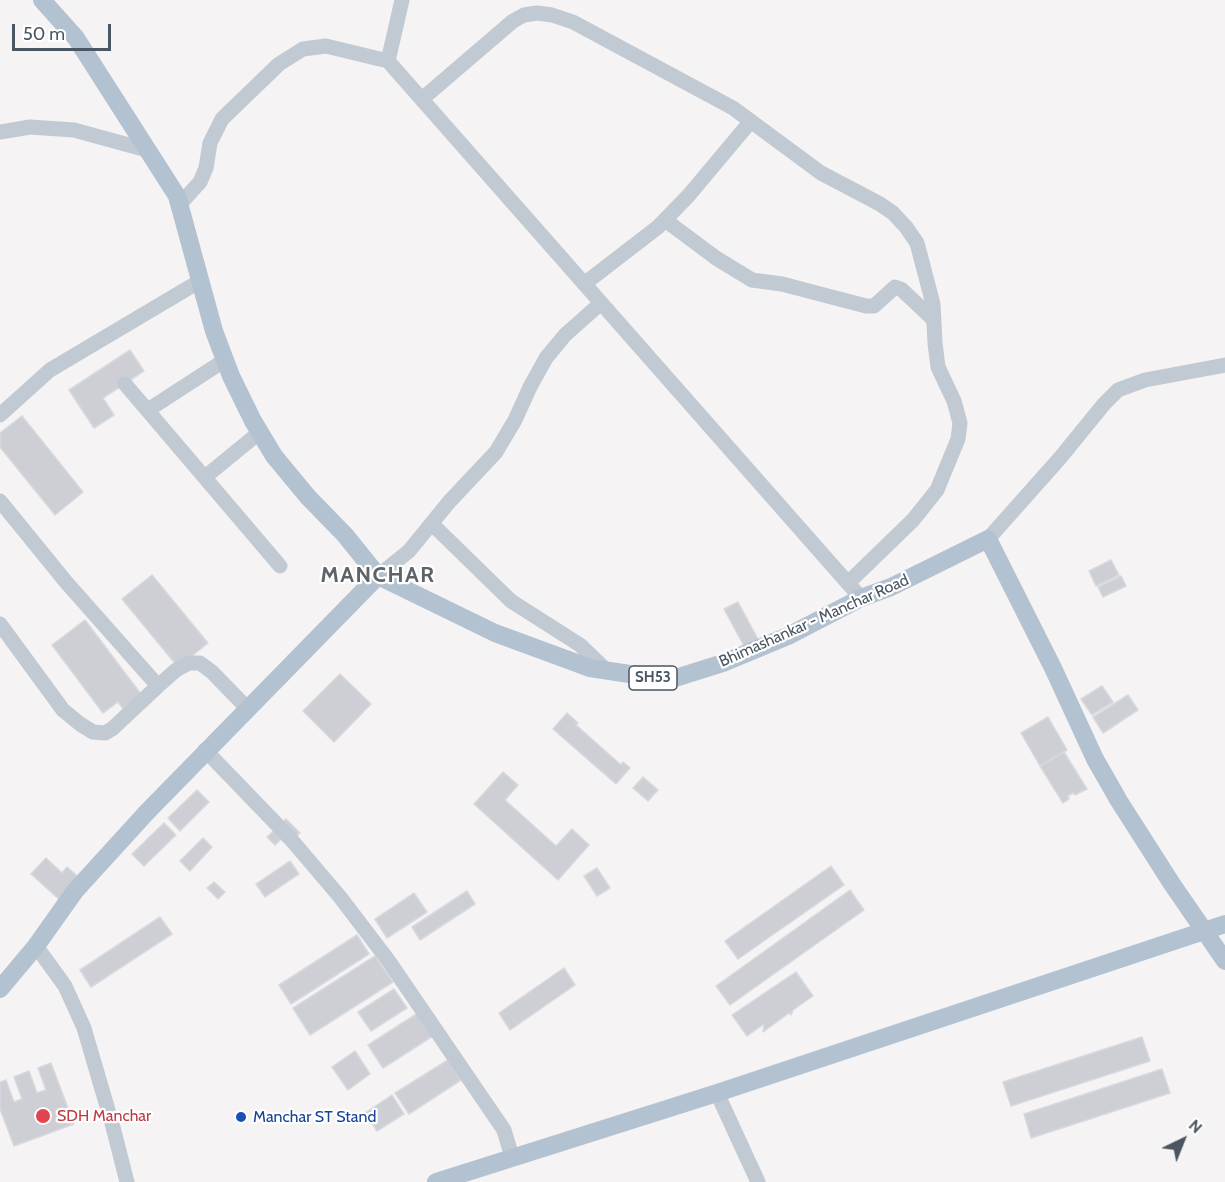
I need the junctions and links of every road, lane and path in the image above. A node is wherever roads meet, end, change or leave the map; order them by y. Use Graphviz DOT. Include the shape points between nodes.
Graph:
graph roads {
  1 [pos="42,0"];
  2 [pos="402,0"];
  3 [pos="388,61"];
  4 [pos="422,99"];
  5 [pos="752,121"];
  6 [pos="0,132"];
  7 [pos="147,150"];
  8 [pos="180,204"];
  9 [pos="665,220"];
  10 [pos="200,281"];
  11 [pos="584,284"];
  12 [pos="601,303"];
  13 [pos="933,319"];
  14 [pos="225,360"];
  15 [pos="1225,365"];
  16 [pos="125,384"];
  17 [pos="148,410"];
  18 [pos="0,415"];
  19 [pos="260,432"];
  20 [pos="205,477"];
  21 [pos="0,501"];
  22 [pos="432,524"];
  23 [pos="988,539"];
  24 [pos="280,566"];
  25 [pos="378,576"];
  26 [pos="848,583"];
  27 [pos="861,598"];
  28 [pos="0,624"];
  29 [pos="608,672"];
  30 [pos="158,686"];
  31 [pos="247,708"];
  32 [pos="205,750"];
  33 [pos="1225,924"];
  34 [pos="1204,931"];
  35 [pos="36,946"];
  36 [pos="1225,960"];
  37 [pos="0,989"];
  38 [pos="717,1093"];
  39 [pos="512,1157"];
  40 [pos="127,1182"];
  41 [pos="436,1182"];
  42 [pos="758,1182"];
  1 -- 7 [label="main road, Bhimashankar - Manchar Road / SH53" via="76,38"];
  2 -- 3 [label="street"];
  3 -- 4 [label="street"];
  3 -- 8 [label="street" via="326,46 303,49 279,64 222,119 210,143 200,182"];
  4 -- 5 [label="street" via="513,21 537,13 573,22 708,93"];
  4 -- 11 [label="street"];
  5 -- 9 [label="street"];
  5 -- 13 [label="street" via="821,173 880,204 906,227 917,243 933,304"];
  6 -- 7 [label="street" via="30,128 74,130"];
  7 -- 8 [label="main road, Bhimashankar - Manchar Road / SH53"];
  8 -- 10 [label="main road, Bhimashankar - Manchar Road / SH53"];
  9 -- 11 [label="street"];
  9 -- 13 [label="street" via="752,280 866,306 874,306 896,287"];
  10 -- 14 [label="main road, Bhimashankar - Manchar Road / SH53"];
  10 -- 18 [label="street" via="50,370"];
  11 -- 12 [label="street"];
  12 -- 22 [label="street" via="546,358 496,452"];
  12 -- 26 [label="street"];
  13 -- 26 [label="street" via="938,367 960,423 958,439 937,490 913,520"];
  14 -- 17 [label="street"];
  14 -- 19 [label="main road, Bhimashankar - Manchar Road / SH53"];
  15 -- 23 [label="street" via="1145,380 1118,390"];
  16 -- 17 [label="street"];
  17 -- 20 [label="street"];
  19 -- 20 [label="street"];
  19 -- 25 [label="main road, Bhimashankar - Manchar Road / SH53" via="274,456"];
  20 -- 24 [label="street"];
  21 -- 30 [label="street"];
  22 -- 25 [label="street" via="409,551"];
  22 -- 29 [label="street" via="511,601 580,645"];
  23 -- 27 [label="main road, Bhimashankar - Manchar Road / SH53"];
  23 -- 34 [label="main road" via="1095,759"];
  25 -- 29 [label="main road, Bhimashankar - Manchar Road / SH53" via="495,633"];
  25 -- 31 [label="main road"];
  26 -- 27 [label="street"];
  27 -- 29 [label="main road, Bhimashankar - Manchar Road / SH53" via="788,636 669,680"];
  28 -- 30 [label="street" via="63,710 93,732 105,734"];
  30 -- 31 [label="street" via="176,670 189,663 200,663"];
  31 -- 32 [label="main road"];
  32 -- 35 [label="main road" via="75,891"];
  32 -- 39 [label="street" via="289,837 361,924 504,1130"];
  33 -- 34 [label="main road"];
  34 -- 36 [label="main road"];
  34 -- 38 [label="main road"];
  35 -- 37 [label="main road"];
  35 -- 40 [label="street" via="65,986 84,1028"];
  38 -- 39 [label="main road"];
  38 -- 42 [label="street"];
  39 -- 41 [label="main road"];
}
